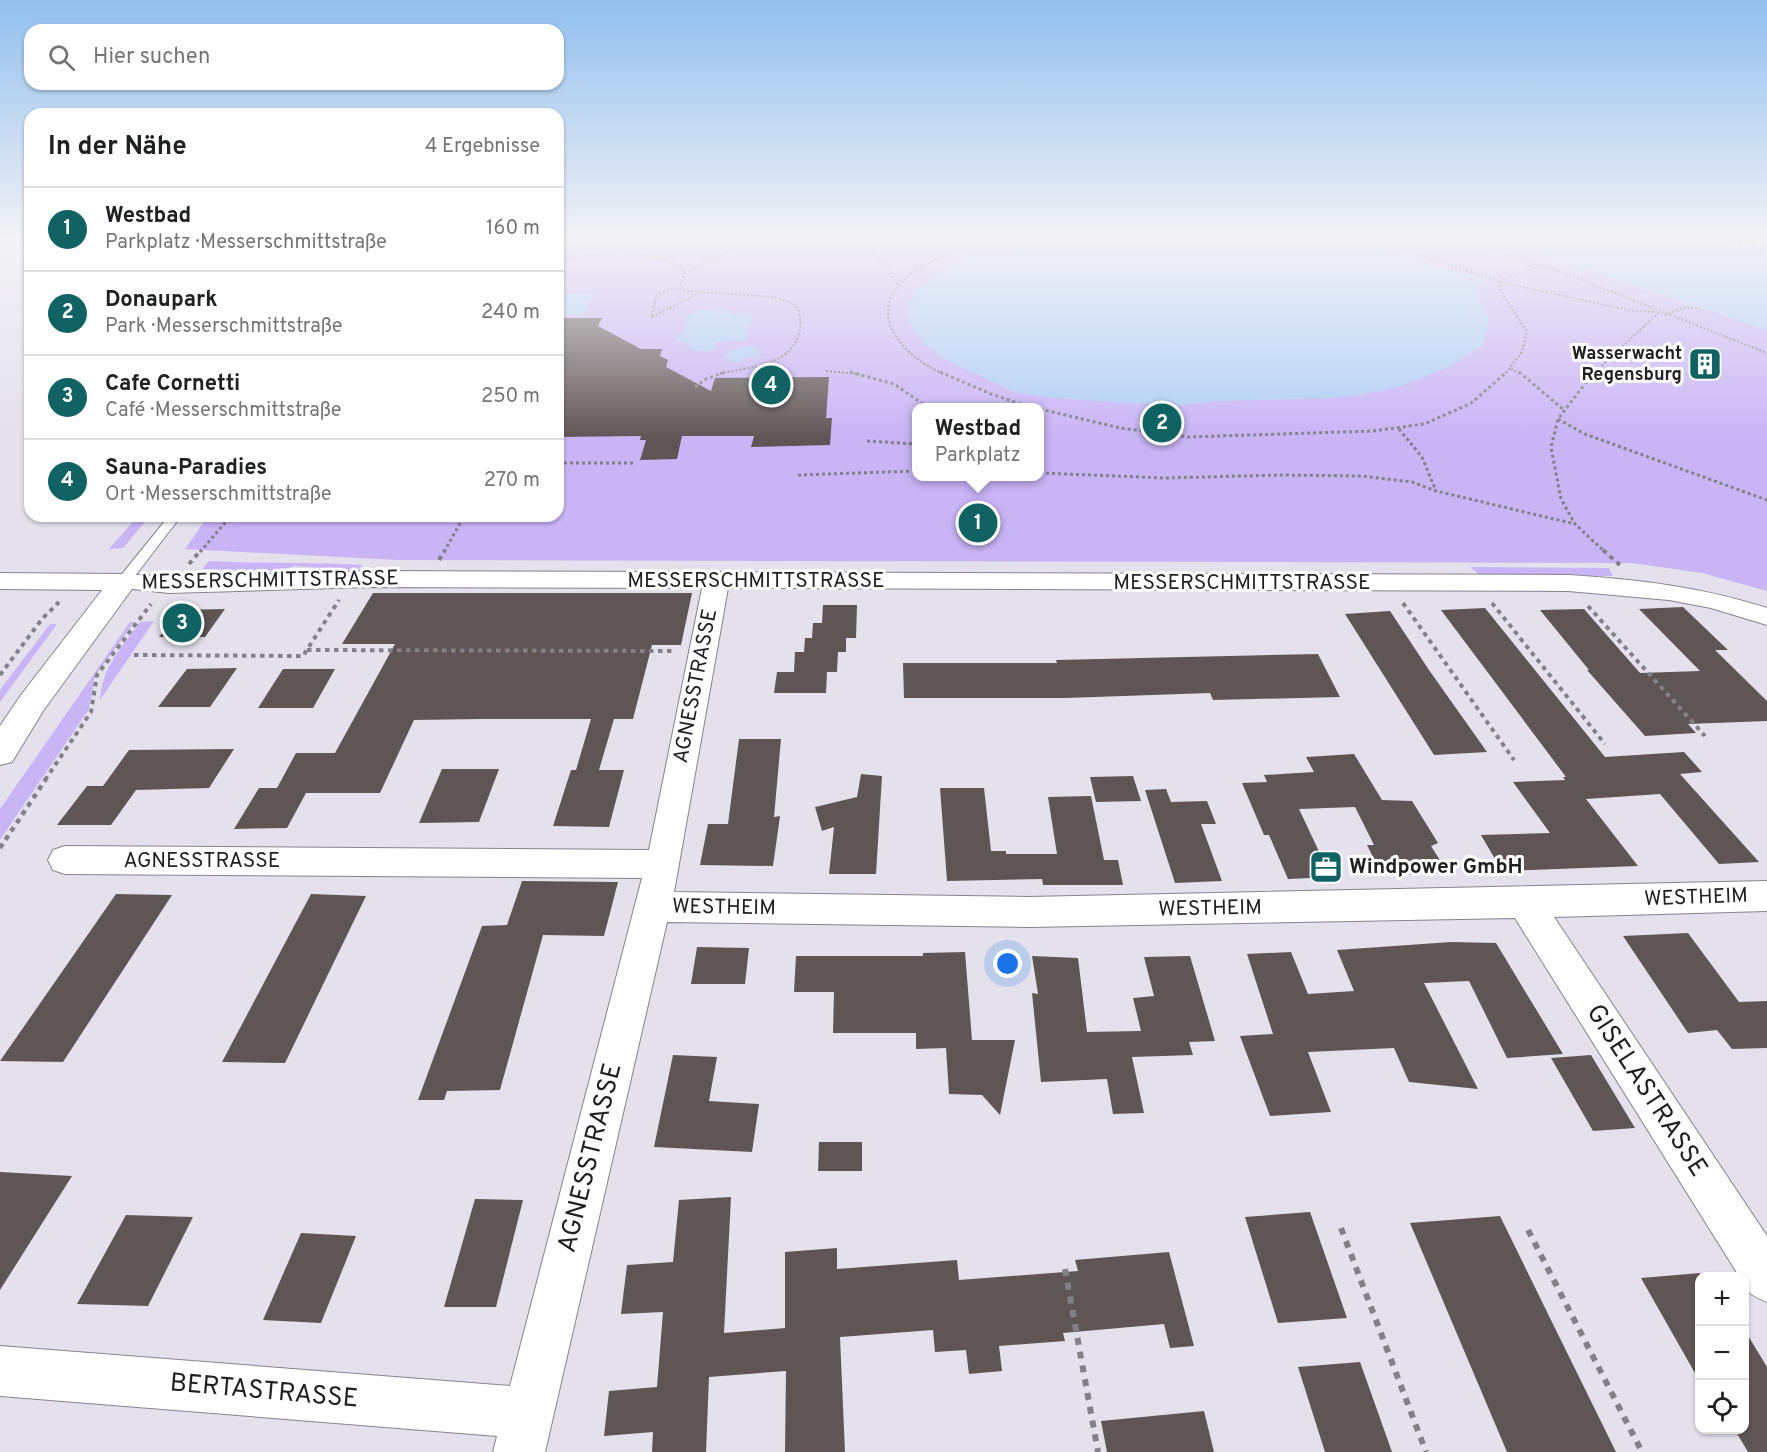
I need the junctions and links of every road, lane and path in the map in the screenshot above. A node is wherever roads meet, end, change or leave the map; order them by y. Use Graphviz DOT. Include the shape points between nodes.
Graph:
graph roads {
  1 [pos="655,303"];
  2 [pos="680,303"];
  3 [pos="790,303"];
  4 [pos="891,303"];
  5 [pos="1509,303"];
  6 [pos="1595,303"];
  7 [pos="1637,303"];
  8 [pos="1700,309"];
  9 [pos="1659,312"];
  10 [pos="1664,315"];
  11 [pos="1767,353"];
  12 [pos="1511,369"];
  13 [pos="826,371"];
  14 [pos="695,387"];
  15 [pos="922,403"];
  16 [pos="1018,403"];
  17 [pos="1044,410"];
  18 [pos="1564,410"];
  19 [pos="1558,419"];
  20 [pos="1398,428"];
  21 [pos="867,441"];
  22 [pos="912,444"];
  23 [pos="564,463"];
  24 [pos="635,463"];
  25 [pos="912,471"];
  26 [pos="1044,473"];
  27 [pos="798,475"];
  28 [pos="1436,491"];
  29 [pos="1767,500"];
  30 [pos="171,522"];
  31 [pos="226,522"];
  32 [pos="461,522"];
  33 [pos="1575,524"];
  34 [pos="438,562"];
  35 [pos="717,579"];
  36 [pos="353,580"];
  37 [pos="0,581"];
  38 [pos="81,581"];
  39 [pos="123,582"];
  40 [pos="1389,583"];
  41 [pos="1568,583"];
  42 [pos="1476,584"];
  43 [pos="169,585"];
  44 [pos="1633,585"];
  45 [pos="1767,617"];
  46 [pos="307,650"];
  47 [pos="702,651"];
  48 [pos="134,655"];
  49 [pos="0,675"];
  50 [pos="1705,736"];
  51 [pos="1605,744"];
  52 [pos="0,753"];
  53 [pos="1514,760"];
  54 [pos="0,848"];
  55 [pos="65,860"];
  56 [pos="663,864"];
  57 [pos="1767,896"];
  58 [pos="1525,903"];
  59 [pos="653,907"];
  60 [pos="1341,1228"];
  61 [pos="1528,1230"];
  62 [pos="1065,1269"];
  63 [pos="1767,1278"];
  64 [pos="0,1371"];
  65 [pos="523,1432"];
  66 [pos="1098,1452"];
  67 [pos="1426,1452"];
  68 [pos="1642,1452"];
  1 -- 2 [label="path" via="652,317"];
  3 -- 14 [label="path" via="796,305 801,319 798,341 783,355 759,366 710,377"];
  4 -- 16 [label="path" via="889,327 896,342 913,356 943,374"];
  5 -- 12 [label="path" via="1527,332 1526,342"];
  6 -- 9 [label="path"];
  7 -- 9 [label="path"];
  8 -- 10 [label="path" via="1686,307"];
  9 -- 10 [label="path"];
  9 -- 18 [label="path" via="1599,366"];
  10 -- 11 [label="path"];
  12 -- 18 [label="path"];
  12 -- 20 [label="path" via="1470,404 1424,424"];
  13 -- 15 [label="path" via="876,376"];
  17 -- 20 [label="path" via="1120,428 1188,437"];
  18 -- 19 [label="path"];
  19 -- 29 [label="path" via="1585,434"];
  19 -- 33 [label="path" via="1551,447 1554,471 1561,499"];
  20 -- 28 [label="path" via="1422,458"];
  21 -- 22 [label="path"];
  23 -- 24 [label="path"];
  25 -- 27 [label="path"];
  26 -- 28 [label="path" via="1166,478 1361,476 1412,482"];
  28 -- 33 [label="path"];
  30 -- 39 [label="lane"];
  31 -- 43 [label="path"];
  32 -- 34 [label="path"];
  33 -- 44 [label="path" via="1612,556"];
  35 -- 36 [label="street, MESSERSCHMITTSTRASSE"];
  35 -- 40 [label="street, MESSERSCHMITTSTRASSE"];
  35 -- 47 [label="street, AGNESSTRASSE"];
  36 -- 43 [label="street, MESSERSCHMITTSTRASSE"];
  36 -- 46 [label="path"];
  37 -- 38 [label="street"];
  38 -- 39 [label="street"];
  38 -- 49 [label="path" via="42,619"];
  39 -- 43 [label="street, MESSERSCHMITTSTRASSE"];
  39 -- 52 [label="street" via="32,703"];
  40 -- 42 [label="street, MESSERSCHMITTSTRASSE"];
  40 -- 53 [label="path, MESSERSCHMITTSTRASSE"];
  41 -- 42 [label="street, MESSERSCHMITTSTRASSE"];
  41 -- 44 [label="street, MESSERSCHMITTSTRASSE"];
  41 -- 50 [label="path"];
  42 -- 51 [label="path"];
  43 -- 54 [label="path" via="139,617 100,670 91,712"];
  44 -- 45 [label="street, MESSERSCHMITTSTRASSE" via="1691,594"];
  46 -- 47 [label="path"];
  46 -- 48 [label="path" via="303,656"];
  47 -- 56 [label="street, AGNESSTRASSE"];
  55 -- 56 [label="street, AGNESSTRASSE"];
  56 -- 59 [label="street, AGNESSTRASSE"];
  57 -- 58 [label="street, WESTHEIM"];
  58 -- 59 [label="street, WESTHEIM" via="1029,912"];
  58 -- 63 [label="street, GISELASTRASSE"];
  59 -- 65 [label="street, AGNESSTRASSE"];
  60 -- 67 [label="path"];
  61 -- 68 [label="path"];
  62 -- 66 [label="path"];
  64 -- 65 [label="street, BERTASTRASSE"];
}
